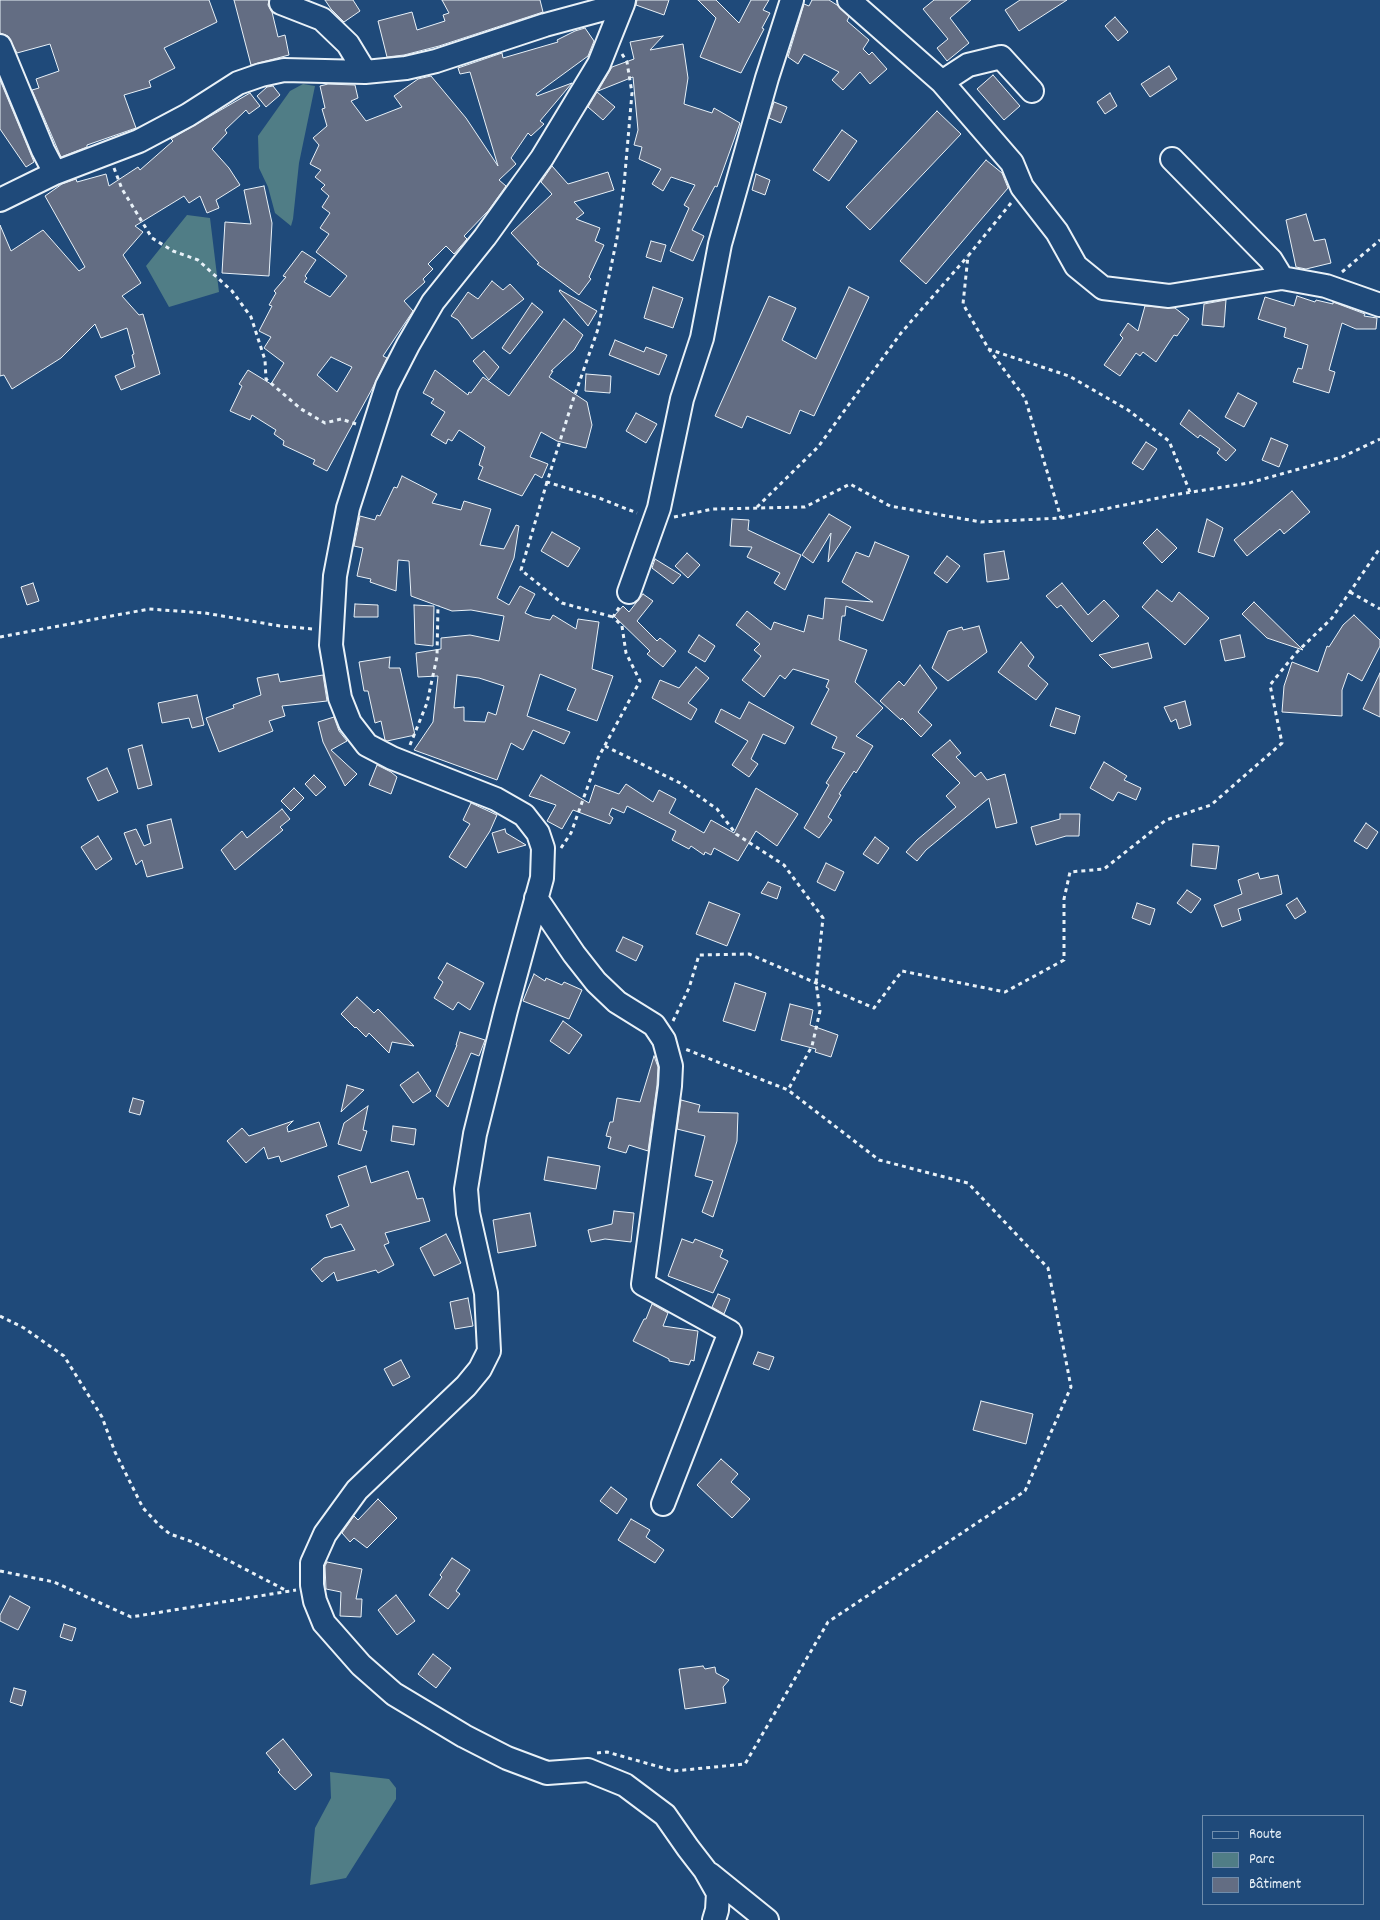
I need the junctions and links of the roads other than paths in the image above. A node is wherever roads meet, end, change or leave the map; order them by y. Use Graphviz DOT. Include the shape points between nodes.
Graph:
graph roads {
  1 [pos="792,0"];
  2 [pos="849,0"];
  3 [pos="624,2"];
  4 [pos="281,3"];
  5 [pos="319,10"];
  6 [pos="0,46"];
  7 [pos="365,72"];
  8 [pos="942,82"];
  9 [pos="1032,91"];
  10 [pos="1172,159"];
  11 [pos="55,173"];
  12 [pos="0,200"];
  13 [pos="1282,278"];
  14 [pos="1380,305"];
  15 [pos="629,592"];
  16 [pos="539,888"];
  17 [pos="663,1504"];
  18 [pos="705,1870"];
  19 [pos="714,1920"];
  20 [pos="767,1920"];
  1 -- 15 [label="street" via="720,244 702,338 682,399 659,508"];
  2 -- 8 [label="street"];
  3 -- 7 [label="street" via="436,61"];
  3 -- 16 [label="street" via="599,64 542,158 433,302 387,386 348,508 335,576 331,645 340,698 350,723 367,744 496,799 524,815 538,834 543,848"];
  4 -- 5 [label="street"];
  5 -- 7 [label="street" via="348,44"];
  6 -- 11 [label="street"];
  7 -- 11 [label="street" via="284,70 261,74 238,83 139,141"];
  8 -- 9 [label="street" via="968,65 1001,57"];
  8 -- 13 [label="street" via="1012,163 1022,188 1057,232 1076,266 1104,288 1169,296"];
  10 -- 13 [label="street" via="1271,260"];
  11 -- 12 [label="street"];
  13 -- 14 [label="street" via="1326,286"];
  16 -- 17 [label="street" via="574,954 617,1002 654,1025 664,1040 671,1066 643,1284 730,1332"];
  16 -- 18 [label="street" via="475,1134 466,1188 468,1213 486,1293 489,1351 466,1386 357,1490 324,1534 312,1563 312,1585 324,1623 394,1694 507,1758 546,1773 588,1770 625,1785 665,1815"];
  18 -- 19 [label="street" via="718,1893"];
  18 -- 20 [label="street"];
}
